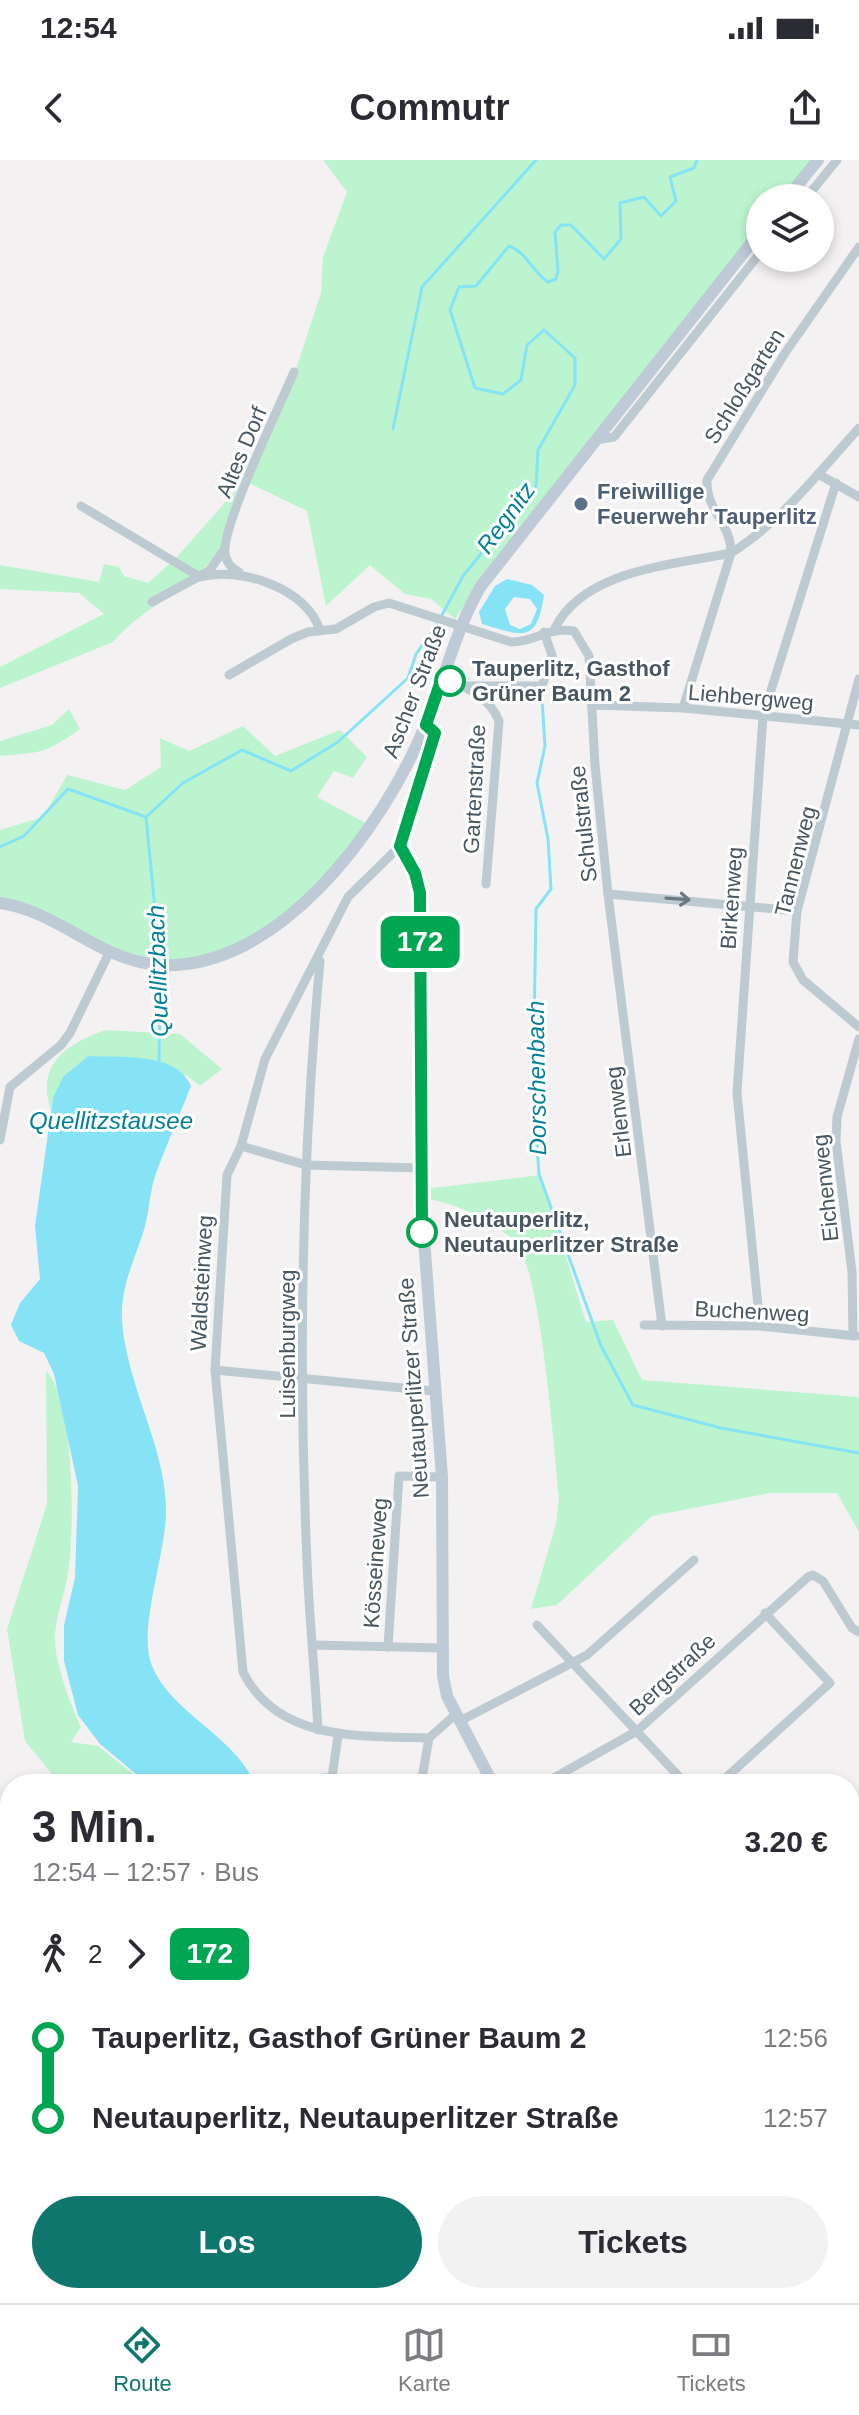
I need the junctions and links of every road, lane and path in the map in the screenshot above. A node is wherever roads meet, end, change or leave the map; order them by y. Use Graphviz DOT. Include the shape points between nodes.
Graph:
graph roads {
  1 [pos="818,160"];
  2 [pos="837,160"];
  3 [pos="798,184"];
  4 [pos="817,184"];
  5 [pos="746,250"];
  6 [pos="858,250"];
  7 [pos="746,271"];
  8 [pos="294,372"];
  9 [pos="859,428"];
  10 [pos="595,440"];
  11 [pos="818,474"];
  12 [pos="836,483"];
  13 [pos="859,497"];
  14 [pos="81,506"];
  15 [pos="225,547"];
  16 [pos="731,553"];
  17 [pos="242,574"];
  18 [pos="200,577"];
  19 [pos="152,602"];
  20 [pos="460,627"];
  21 [pos="555,628"];
  22 [pos="320,631"];
  23 [pos="544,632"];
  24 [pos="229,675"];
  25 [pos="442,678"];
  26 [pos="859,679"];
  27 [pos="464,686"];
  28 [pos="592,705"];
  29 [pos="683,708"];
  30 [pos="763,716"];
  31 [pos="844,724"];
  32 [pos="426,725"];
  33 [pos="859,725"];
  34 [pos="400,846"];
  35 [pos="486,884"];
  36 [pos="608,894"];
  37 [pos="0,903"];
  38 [pos="748,905"];
  39 [pos="797,911"];
  40 [pos="109,953"];
  41 [pos="320,958"];
  42 [pos="859,1027"];
  43 [pos="859,1039"];
  44 [pos="0,1140"];
  45 [pos="241,1146"];
  46 [pos="306,1165"];
  47 [pos="421,1168"];
  48 [pos="644,1325"];
  49 [pos="662,1326"];
  50 [pos="760,1326"];
  51 [pos="856,1336"];
  52 [pos="215,1370"];
  53 [pos="304,1377"];
  54 [pos="434,1391"];
  55 [pos="442,1477"];
  56 [pos="694,1560"];
  57 [pos="765,1613"];
  58 [pos="537,1625"];
  59 [pos="859,1632"];
  60 [pos="313,1645"];
  61 [pos="388,1647"];
  62 [pos="443,1648"];
  63 [pos="574,1663"];
  64 [pos="458,1718"];
  65 [pos="318,1730"];
  66 [pos="637,1731"];
  67 [pos="338,1736"];
  68 [pos="429,1738"];
  69 [pos="332,1774"];
  70 [pos="423,1774"];
  71 [pos="488,1774"];
  72 [pos="561,1774"];
  73 [pos="677,1774"];
  74 [pos="730,1774"];
  1 -- 3 [label="street"];
  2 -- 4 [label="street"];
  5 -- 10 [label="street, Ascher Straße"];
  6 -- 16 [label="street, Schloßgarten" via="785,353 707,480 708,500 730,536"];
  7 -- 10 [label="street" via="614,437"];
  8 -- 15 [label="street, Altes Dorf"];
  9 -- 11 [label="street"];
  10 -- 20 [label="street, Ascher Straße" via="493,568"];
  11 -- 12 [label="street"];
  11 -- 16 [label="street" via="765,529"];
  12 -- 13 [label="street"];
  12 -- 30 [label="street, Birkenweg"];
  14 -- 18 [label="street"];
  15 -- 17 [label="street" via="227,562"];
  15 -- 18 [label="street, Altes Dorf"];
  16 -- 21 [label="street" via="611,582 585,595"];
  16 -- 29 [label="street"];
  17 -- 18 [label="street, Altes Dorf" via="223,571"];
  17 -- 22 [label="street, Altes Dorf" via="297,599 314,614"];
  18 -- 19 [label="street, Altes Dorf"];
  20 -- 22 [label="street" via="389,603 336,629"];
  20 -- 23 [label="street" via="511,642 526,642"];
  20 -- 25 [label="street, Ascher Straße"];
  21 -- 23 [label="street"];
  21 -- 28 [label="street, Schulstraße" via="574,631 582,640 589,656"];
  22 -- 24 [label="street" via="291,639"];
  23 -- 27 [label="street" via="552,655 542,686"];
  25 -- 27 [label="street, Gartenstraße"];
  25 -- 32 [label="street, Ascher Straße"];
  26 -- 31 [label="street, Tannenweg"];
  27 -- 35 [label="street, Gartenstraße" via="495,710 499,721"];
  28 -- 29 [label="street, Liehbergweg"];
  28 -- 36 [label="street, Schulstraße"];
  29 -- 30 [label="street, Liehbergweg"];
  30 -- 31 [label="street, Liehbergweg"];
  30 -- 38 [label="street, Birkenweg"];
  31 -- 33 [label="street, Liehbergweg"];
  31 -- 39 [label="street, Tannenweg"];
  32 -- 34 [label="street" via="435,733"];
  32 -- 40 [label="street, Ascher Straße" via="385,803 289,918 246,946 189,966 148,964"];
  34 -- 41 [label="street, Waldsteinweg" via="348,897"];
  34 -- 47 [label="street, Neutauperlitzer Straße" via="420,893"];
  36 -- 38 [label="street, Schulstraße, one-way"];
  36 -- 49 [label="street, Erlenweg"];
  37 -- 40 [label="street, Ascher Straße" via="41,914"];
  38 -- 39 [label="street, Schulstraße"];
  38 -- 50 [label="street, Birkenweg" via="737,1093"];
  39 -- 42 [label="street, Tannenweg" via="796,972"];
  40 -- 44 [label="street" via="70,1033 10,1087"];
  41 -- 45 [label="street, Waldsteinweg" via="265,1059"];
  41 -- 46 [label="street, Luisenburgweg"];
  43 -- 51 [label="street, Eichenweg" via="837,1117 836,1141"];
  45 -- 46 [label="street"];
  45 -- 52 [label="street, Waldsteinweg" via="227,1175 222,1203"];
  46 -- 47 [label="street"];
  46 -- 53 [label="street, Luisenburgweg"];
  47 -- 54 [label="street, Neutauperlitzer Straße"];
  48 -- 49 [label="street, Buchenweg"];
  49 -- 50 [label="street, Buchenweg"];
  50 -- 51 [label="street, Buchenweg"];
  52 -- 53 [label="street"];
  52 -- 65 [label="street, Waldsteinweg" via="243,1672 272,1709"];
  53 -- 54 [label="street"];
  53 -- 60 [label="street, Luisenburgweg"];
  54 -- 55 [label="street, Neutauperlitzer Straße"];
  55 -- 61 [label="street, Kösseineweg" via="399,1476"];
  55 -- 62 [label="street, Neutauperlitzer Straße"];
  56 -- 63 [label="street"];
  57 -- 59 [label="street, Bergstraße" via="813,1575 823,1581"];
  57 -- 66 [label="street, Bergstraße"];
  57 -- 74 [label="street" via="830,1683"];
  58 -- 63 [label="street"];
  60 -- 61 [label="street, Kösseineweg"];
  60 -- 65 [label="street, Luisenburgweg"];
  61 -- 62 [label="street, Kösseineweg"];
  62 -- 64 [label="street, Neutauperlitzer Straße" via="443,1676"];
  63 -- 64 [label="street"];
  63 -- 66 [label="street"];
  64 -- 68 [label="street"];
  64 -- 71 [label="street, Neutauperlitzer Straße"];
  65 -- 67 [label="street, Waldsteinweg"];
  66 -- 72 [label="street, Bergstraße"];
  66 -- 73 [label="street"];
  67 -- 68 [label="street, Waldsteinweg"];
  67 -- 69 [label="street"];
  68 -- 70 [label="street"];
}
